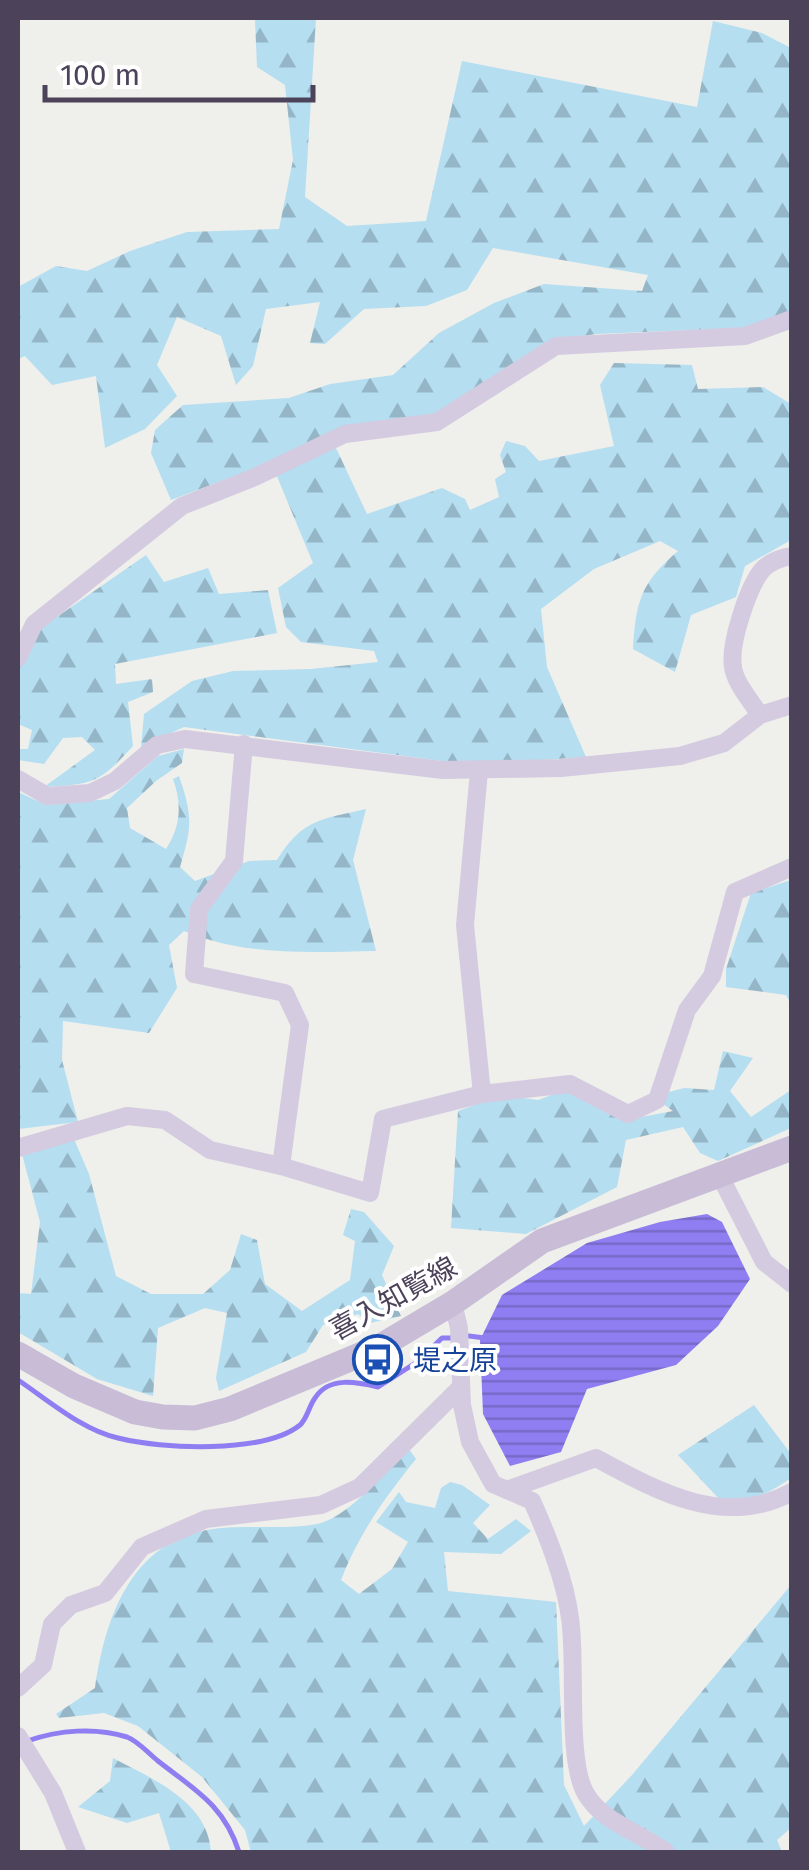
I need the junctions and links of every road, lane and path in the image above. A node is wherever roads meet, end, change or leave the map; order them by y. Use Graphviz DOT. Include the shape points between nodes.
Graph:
graph roads {
  1 [pos="792,319"];
  2 [pos="792,556"];
  3 [pos="18,658"];
  4 [pos="792,705"];
  5 [pos="760,716"];
  6 [pos="244,744"];
  7 [pos="479,772"];
  8 [pos="18,780"];
  9 [pos="792,867"];
  10 [pos="482,1094"];
  11 [pos="18,1148"];
  12 [pos="792,1148"];
  13 [pos="281,1166"];
  14 [pos="719,1174"];
  15 [pos="792,1284"];
  16 [pos="453,1304"];
  17 [pos="18,1354"];
  18 [pos="461,1388"];
  19 [pos="508,1490"];
  20 [pos="792,1492"];
  21 [pos="18,1688"];
  22 [pos="18,1736"];
  23 [pos="77,1852"];
  24 [pos="666,1852"];
  1 -- 3 [label="street" via="745,336 556,346 438,422 345,434 182,506 34,624"];
  2 -- 5 [label="street" via="763,570 746,599 732,656 733,672"];
  4 -- 5 [label="street"];
  5 -- 7 [label="street" via="724,743 680,756"];
  6 -- 7 [label="street"];
  6 -- 8 [label="street" via="185,738 157,745 90,794 47,796"];
  6 -- 13 [label="street" via="234,861 199,909 194,974 285,993 300,1025"];
  7 -- 10 [label="street" via="465,925"];
  9 -- 10 [label="street" via="735,892 712,976 688,1010 657,1100 628,1114 570,1084"];
  10 -- 13 [label="street" via="383,1119 370,1193"];
  11 -- 13 [label="street" via="127,1116 165,1120 210,1150"];
  12 -- 14 [label="main road, 喜入知覧線"];
  14 -- 15 [label="street" via="764,1262"];
  14 -- 16 [label="main road, 喜入知覧線" via="542,1242"];
  16 -- 17 [label="main road, 喜入知覧線" via="378,1346 195,1418 135,1412"];
  16 -- 18 [label="street"];
  18 -- 19 [label="street" via="470,1442 493,1484"];
  18 -- 21 [label="street" via="360,1487 321,1505 206,1519 142,1547 105,1593 71,1605 52,1624 43,1665"];
  19 -- 20 [label="street" via="596,1458 640,1482 728,1510"];
  19 -- 24 [label="street" via="532,1501 570,1616 576,1769 585,1793 598,1811"];
  22 -- 23 [label="street" via="53,1793"];
}
